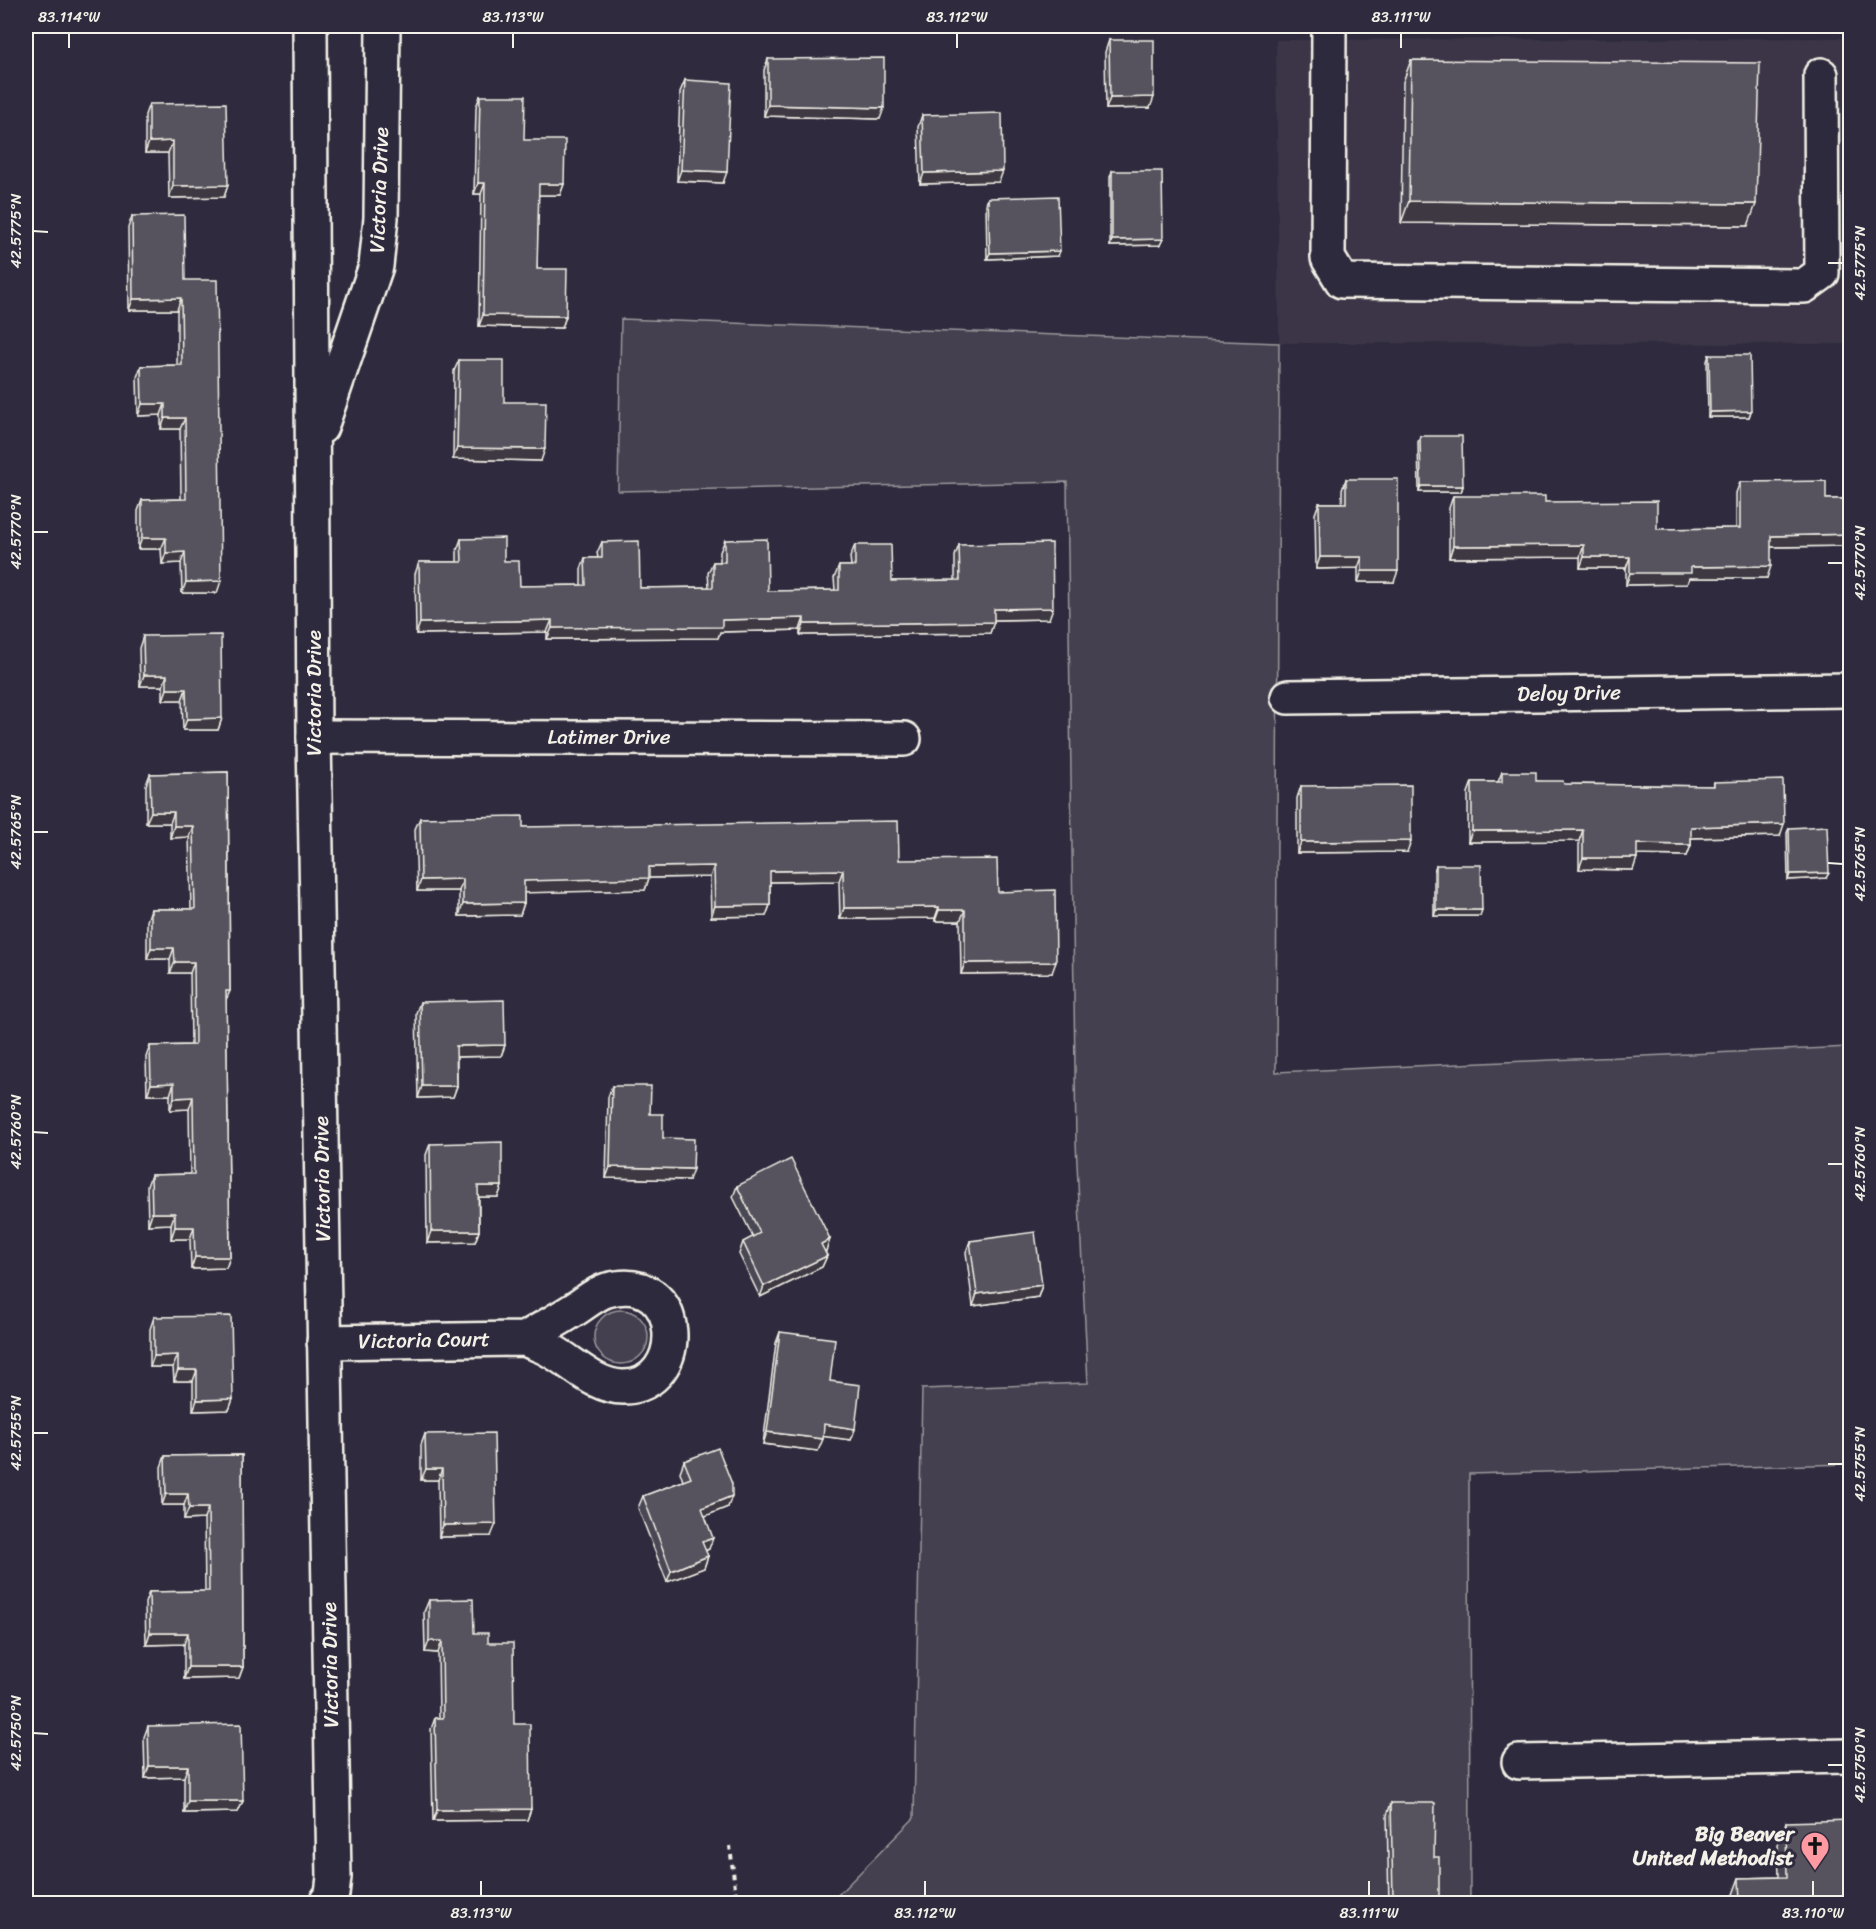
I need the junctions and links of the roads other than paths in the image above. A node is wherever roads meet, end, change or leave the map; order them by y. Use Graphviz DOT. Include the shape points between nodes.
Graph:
graph roads {
  1 [pos="310,26"];
  2 [pos="383,26"];
  3 [pos="1329,26"];
  4 [pos="1821,75"];
  5 [pos="312,452"];
  6 [pos="1851,690"];
  7 [pos="1288,697"];
  8 [pos="314,737"];
  9 [pos="904,739"];
  10 [pos="525,1339"];
  11 [pos="324,1342"];
  12 [pos="1851,1756"];
  13 [pos="1519,1762"];
  14 [pos="326,1904"];
  1 -- 5 [label="street, Victoria Drive"];
  2 -- 5 [label="street, Victoria Drive" via="381,218 376,266"];
  3 -- 4 [label="street" via="1328,258 1342,281 1804,286 1821,273"];
  5 -- 8 [label="street, Victoria Drive"];
  6 -- 7 [label="street, Deloy Drive"];
  8 -- 9 [label="street, Latimer Drive"];
  8 -- 11 [label="street, Victoria Drive"];
  10 -- 11 [label="street, Victoria Court"];
  11 -- 14 [label="street, Victoria Drive" via="334,1877"];
  12 -- 13 [label="street"];
}
